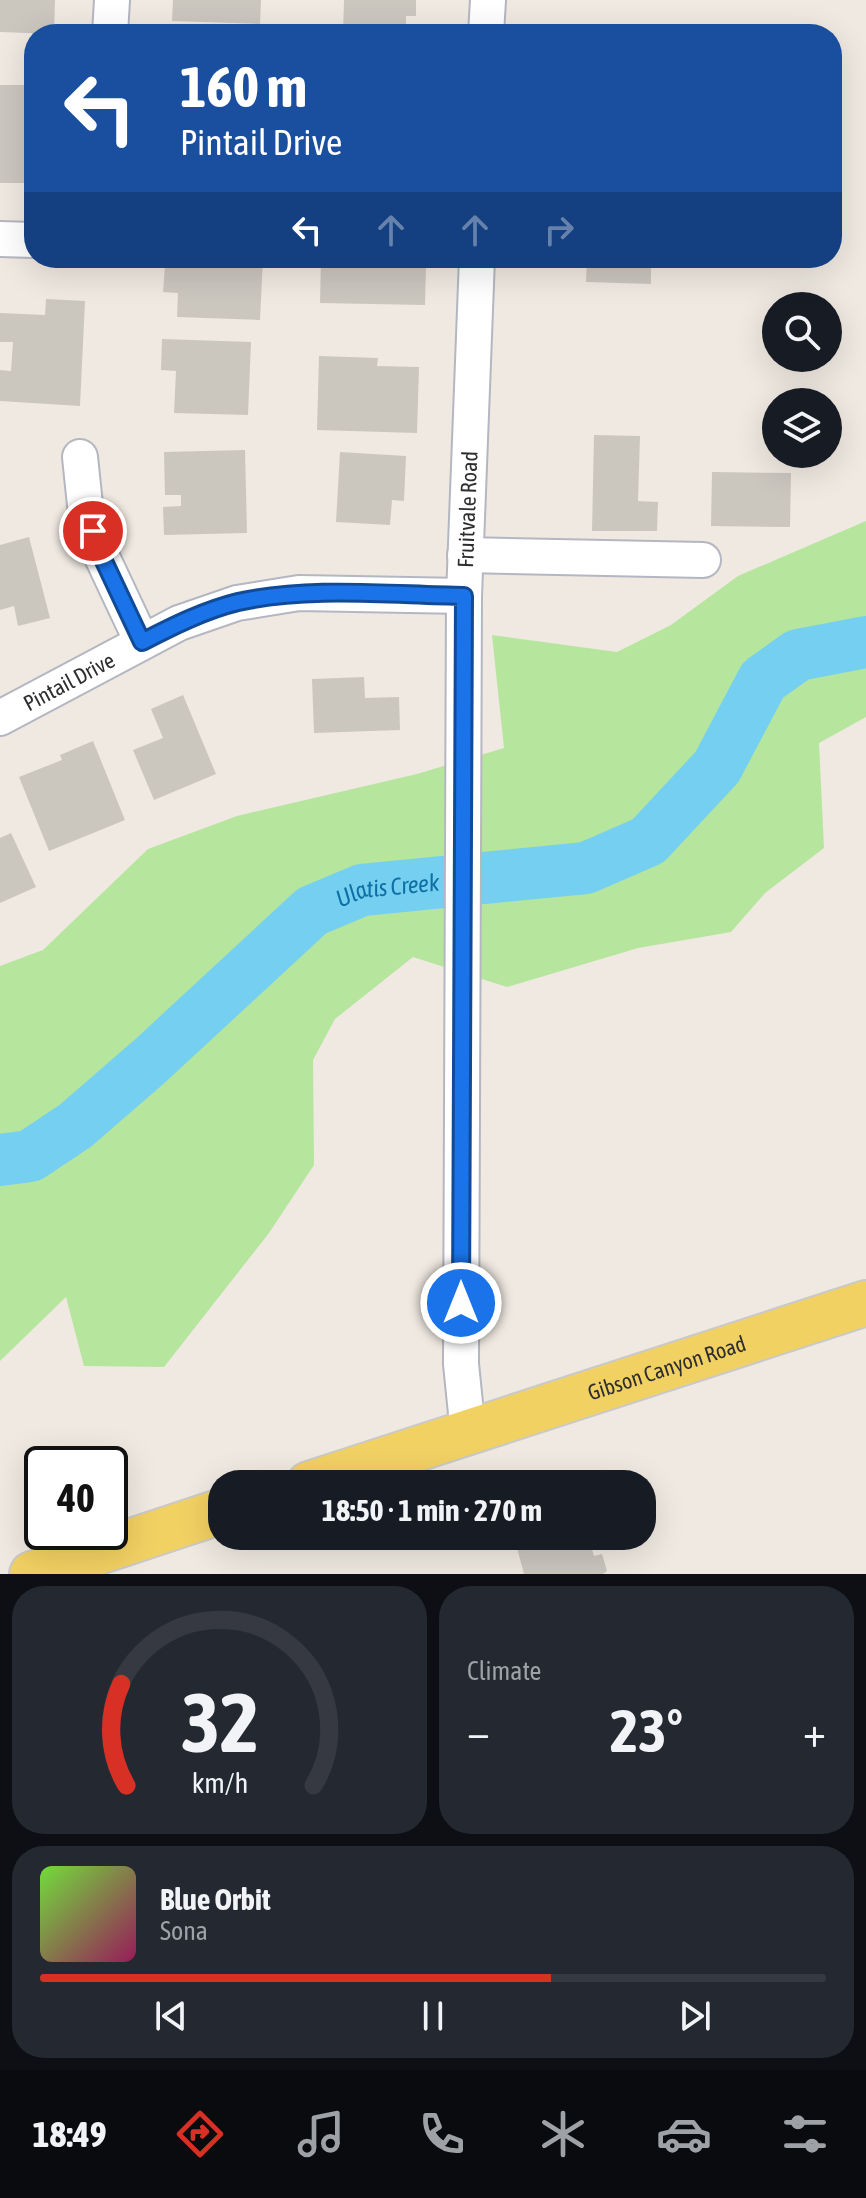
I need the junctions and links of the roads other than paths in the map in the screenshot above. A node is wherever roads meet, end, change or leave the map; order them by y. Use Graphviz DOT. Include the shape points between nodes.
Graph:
graph roads {
  1 [pos="112,0"];
  2 [pos="488,0"];
  3 [pos="111,24"];
  4 [pos="487,24"];
  5 [pos="0,239"];
  6 [pos="24,240"];
  7 [pos="477,268"];
  8 [pos="80,457"];
  9 [pos="465,555"];
  10 [pos="703,560"];
  11 [pos="464,596"];
  12 [pos="142,642"];
  13 [pos="0,718"];
  14 [pos="866,1303"];
  15 [pos="468,1433"];
  16 [pos="353,1470"];
  17 [pos="208,1516"];
  18 [pos="32,1574"];
  1 -- 3 [label="street"];
  2 -- 4 [label="street"];
  5 -- 6 [label="street"];
  7 -- 9 [label="street, Fruitvale Road"];
  8 -- 12 [label="street" via="85,505 102,557"];
  9 -- 10 [label="street"];
  9 -- 11 [label="street, Fruitvale Road"];
  11 -- 12 [label="street, Pintail Drive" via="299,593 237,603"];
  11 -- 15 [label="street, Fruitvale Road" via="461,1364"];
  12 -- 13 [label="street, Pintail Drive"];
  14 -- 15 [label="main road, Gibson Canyon Road"];
  15 -- 16 [label="main road, Gibson Canyon Road"];
  17 -- 18 [label="main road"];
}
